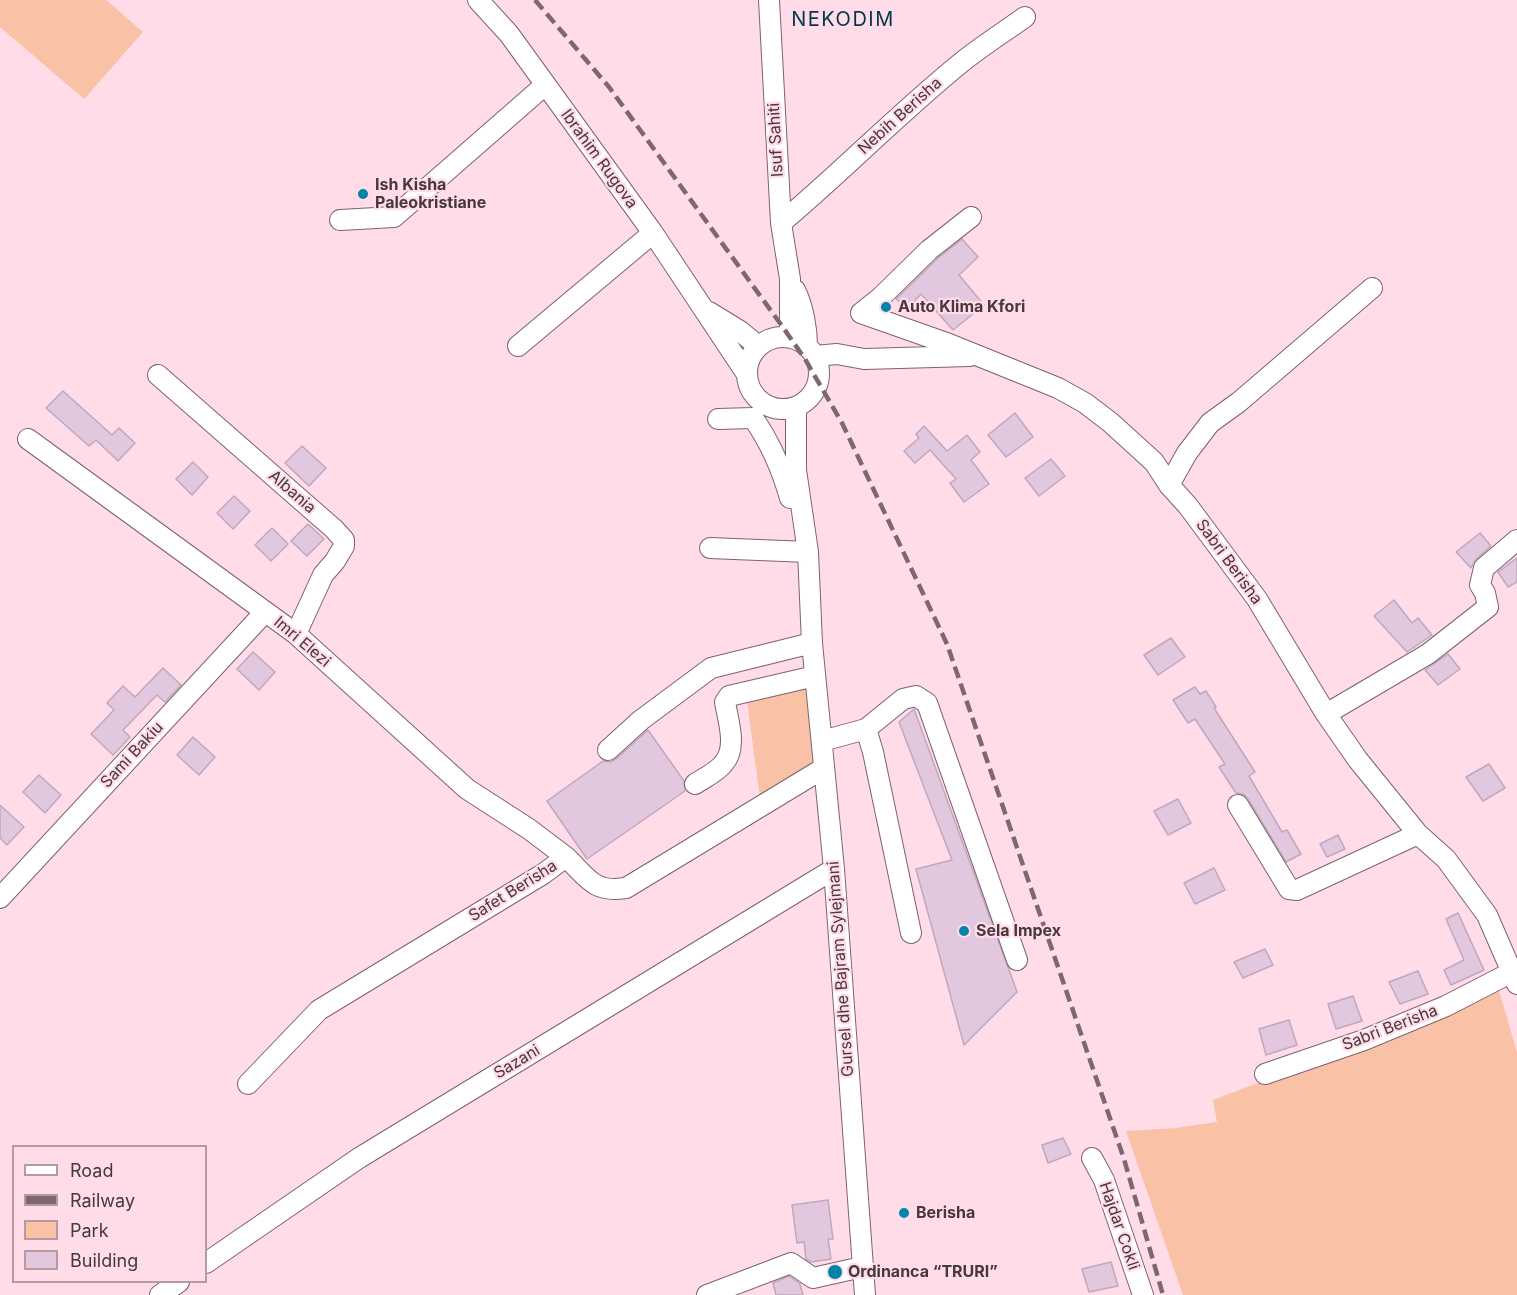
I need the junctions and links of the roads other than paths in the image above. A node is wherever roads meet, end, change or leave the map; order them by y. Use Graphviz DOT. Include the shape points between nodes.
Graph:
graph roads {
  1 [pos="478,0"];
  2 [pos="769,0"];
  3 [pos="1025,17"];
  4 [pos="545,85"];
  5 [pos="970,217"];
  6 [pos="340,219"];
  7 [pos="781,223"];
  8 [pos="653,233"];
  9 [pos="1372,288"];
  10 [pos="704,309"];
  11 [pos="518,346"];
  12 [pos="758,346"];
  13 [pos="808,353"];
  14 [pos="979,356"];
  15 [pos="746,373"];
  16 [pos="158,375"];
  17 [pos="796,407"];
  18 [pos="759,412"];
  19 [pos="718,419"];
  20 [pos="28,439"];
  21 [pos="796,470"];
  22 [pos="1169,485"];
  23 [pos="1517,540"];
  24 [pos="710,548"];
  25 [pos="804,552"];
  26 [pos="265,612"];
  27 [pos="296,634"];
  28 [pos="813,643"];
  29 [pos="815,676"];
  30 [pos="1326,714"];
  31 [pos="866,729"];
  32 [pos="822,741"];
  33 [pos="608,750"];
  34 [pos="824,768"];
  35 [pos="695,784"];
  36 [pos="1238,806"];
  37 [pos="1418,834"];
  38 [pos="566,857"];
  39 [pos="834,869"];
  40 [pos="0,898"];
  41 [pos="911,933"];
  42 [pos="1017,960"];
  43 [pos="1514,978"];
  44 [pos="1265,1074"];
  45 [pos="248,1084"];
  46 [pos="1092,1158"];
  47 [pos="207,1262"];
  48 [pos="862,1267"];
  49 [pos="176,1283"];
  50 [pos="160,1295"];
  51 [pos="707,1295"];
  52 [pos="865,1295"];
  53 [pos="1143,1295"];
  1 -- 4 [label="street, Ibrahim Rugova" via="509,34"];
  2 -- 7 [label="street, Isuf Sahiti"];
  3 -- 7 [label="street, Nebih Berisha" via="963,60"];
  4 -- 6 [label="street" via="394,218"];
  4 -- 8 [label="street, Ibrahim Rugova"];
  5 -- 14 [label="street, Sabri Berisha" via="861,313"];
  7 -- 13 [label="street, Isuf Sahiti"];
  8 -- 10 [label="street, Ibrahim Rugova"];
  8 -- 11 [label="street"];
  9 -- 22 [label="street" via="1210,423"];
  10 -- 12 [label="street, Ibrahim Rugova"];
  10 -- 15 [label="street, Ibrahim Rugova"];
  12 -- 13 [label="street" via="779,337"];
  12 -- 15 [label="street"];
  13 -- 14 [label="street, Sabri Berisha" via="848,366 864,358"];
  13 -- 17 [label="street" via="818,384 813,394"];
  14 -- 22 [label="street, Sabri Berisha" via="1085,403 1154,462"];
  15 -- 18 [label="street"];
  16 -- 27 [label="street, Albania" via="344,540"];
  17 -- 18 [label="street"];
  17 -- 21 [label="street, Gursel dhe Bajram Sylejmani"];
  18 -- 19 [label="street"];
  18 -- 21 [label="street, Gursel dhe Bajram Sylejmani"];
  18 -- 25 [label="street" via="762,432 784,477"];
  20 -- 26 [label="street, Imri Elezi"];
  21 -- 25 [label="street, Gursel dhe Bajram Sylejmani"];
  22 -- 30 [label="street, Sabri Berisha" via="1257,599"];
  23 -- 30 [label="street" via="1484,568 1480,585 1488,607 1428,654"];
  24 -- 25 [label="street"];
  25 -- 28 [label="street, Gursel dhe Bajram Sylejmani"];
  26 -- 27 [label="street, Imri Elezi"];
  26 -- 40 [label="street, Sami Bakiu"];
  27 -- 38 [label="street, Imri Elezi" via="467,789"];
  28 -- 29 [label="street, Gursel dhe Bajram Sylejmani"];
  28 -- 33 [label="street" via="711,668"];
  29 -- 32 [label="street, Gursel dhe Bajram Sylejmani"];
  29 -- 35 [label="street" via="729,696 725,702 729,750 724,764"];
  30 -- 37 [label="street, Sabri Berisha"];
  31 -- 32 [label="street"];
  31 -- 41 [label="street"];
  31 -- 42 [label="street" via="903,699 916,696 927,703"];
  32 -- 34 [label="street, Gursel dhe Bajram Sylejmani"];
  34 -- 38 [label="street, Safet Berisha" via="626,888 596,887"];
  34 -- 39 [label="street, Gursel dhe Bajram Sylejmani"];
  36 -- 37 [label="street" via="1293,891"];
  37 -- 43 [label="street, Sabri Berisha" via="1446,859 1487,915"];
  38 -- 45 [label="street, Safet Berisha" via="319,1010"];
  39 -- 47 [label="street, Sazani" via="359,1158"];
  39 -- 48 [label="street, Gursel dhe Bajram Sylejmani"];
  43 -- 44 [label="street, Sabri Berisha" via="1364,1040"];
  46 -- 53 [label="street, Hajdar Cokli" via="1104,1180"];
  48 -- 51 [label="street" via="813,1278 791,1263"];
  48 -- 52 [label="street, Gursel dhe Bajram Sylejmani"];
  49 -- 50 [label="street"];
}
